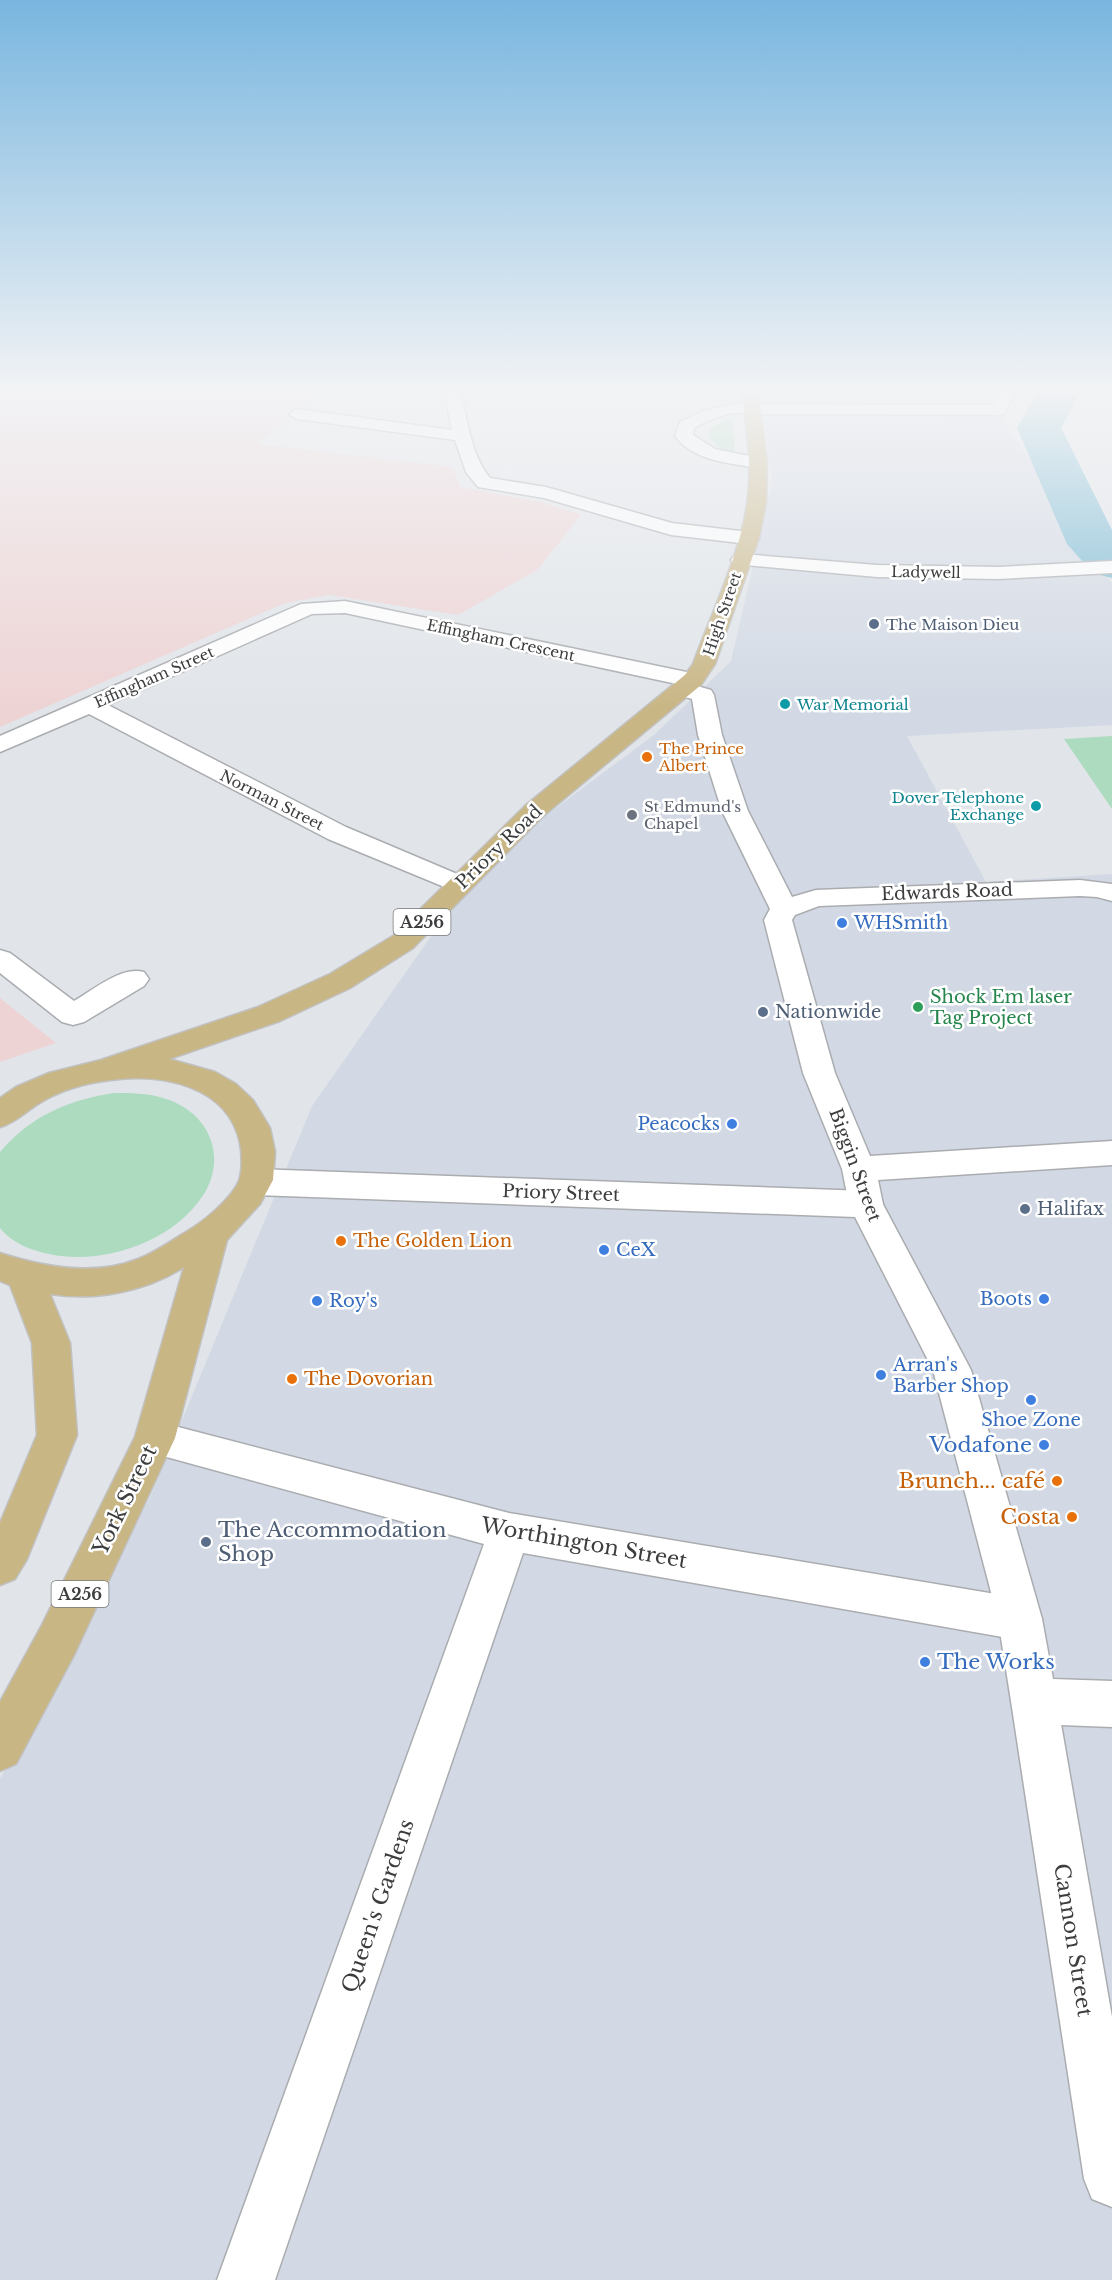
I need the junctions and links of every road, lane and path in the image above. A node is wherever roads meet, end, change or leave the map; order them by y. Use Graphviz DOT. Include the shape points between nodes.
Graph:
graph roads {
  1 [pos="558,496"];
  2 [pos="757,496"];
  3 [pos="749,538"];
  4 [pos="741,560"];
  5 [pos="1109,567"];
  6 [pos="308,608"];
  7 [pos="688,685"];
  8 [pos="90,705"];
  9 [pos="0,745"];
  10 [pos="459,885"];
  11 [pos="1112,893"];
  12 [pos="784,909"];
  13 [pos="0,959"];
  14 [pos="134,979"];
  15 [pos="107,1069"];
  16 [pos="40,1089"];
  17 [pos="0,1102"];
  18 [pos="0,1116"];
  19 [pos="1112,1153"];
  20 [pos="256,1182"];
  21 [pos="862,1187"];
  22 [pos="210,1237"];
  23 [pos="12,1272"];
  24 [pos="155,1438"];
  25 [pos="509,1532"];
  26 [pos="0,1565"];
  27 [pos="1020,1619"];
  28 [pos="1034,1701"];
  29 [pos="1112,1704"];
  30 [pos="0,1748"];
  31 [pos="1112,2179"];
  32 [pos="246,2280"];
  1 -- 3 [label="street" via="671,529"];
  2 -- 3 [label="main road, High Street / A256"];
  3 -- 4 [label="main road, High Street / A256"];
  4 -- 5 [label="street, Ladywell" via="888,571 999,573"];
  4 -- 7 [label="main road, High Street / A256" via="704,664"];
  6 -- 7 [label="street, Effingham Crescent" via="345,607"];
  6 -- 8 [label="street, Effingham Street"];
  7 -- 10 [label="main road, Priory Road / A256" via="534,811"];
  7 -- 12 [label="street, Biggin Street" via="703,695 710,735 735,811"];
  8 -- 9 [label="street, Effingham Street"];
  8 -- 10 [label="street, Norman Street" via="337,833"];
  10 -- 15 [label="main road, Priory Road / A256" via="403,942 340,981 269,1014"];
  11 -- 12 [label="street, Edwards Road" via="1080,888 816,897"];
  12 -- 21 [label="street, Biggin Street" via="778,920 819,1073"];
  13 -- 14 [label="street" via="73,1015"];
  15 -- 16 [label="main road" via="73,1076"];
  15 -- 20 [label="main road" via="144,1066 179,1071 210,1081 234,1098 251,1121 258,1147"];
  16 -- 17 [label="street"];
  16 -- 18 [label="main road"];
  19 -- 21 [label="street"];
  20 -- 21 [label="street, Priory Street"];
  20 -- 22 [label="main road"];
  21 -- 27 [label="street, Biggin Street" via="952,1370"];
  22 -- 23 [label="main road" via="147,1271 105,1281 64,1283"];
  22 -- 24 [label="main road, York Street / A256"];
  23 -- 26 [label="main road" via="51,1343 57,1435"];
  24 -- 25 [label="street, Worthington Street"];
  24 -- 30 [label="main road, York Street / A256" via="58,1640"];
  25 -- 27 [label="street, Worthington Street"];
  25 -- 32 [label="street, Queen's Gardens"];
  27 -- 28 [label="street, Biggin Street"];
  28 -- 29 [label="street"];
  28 -- 31 [label="street, Cannon Street"];
}
